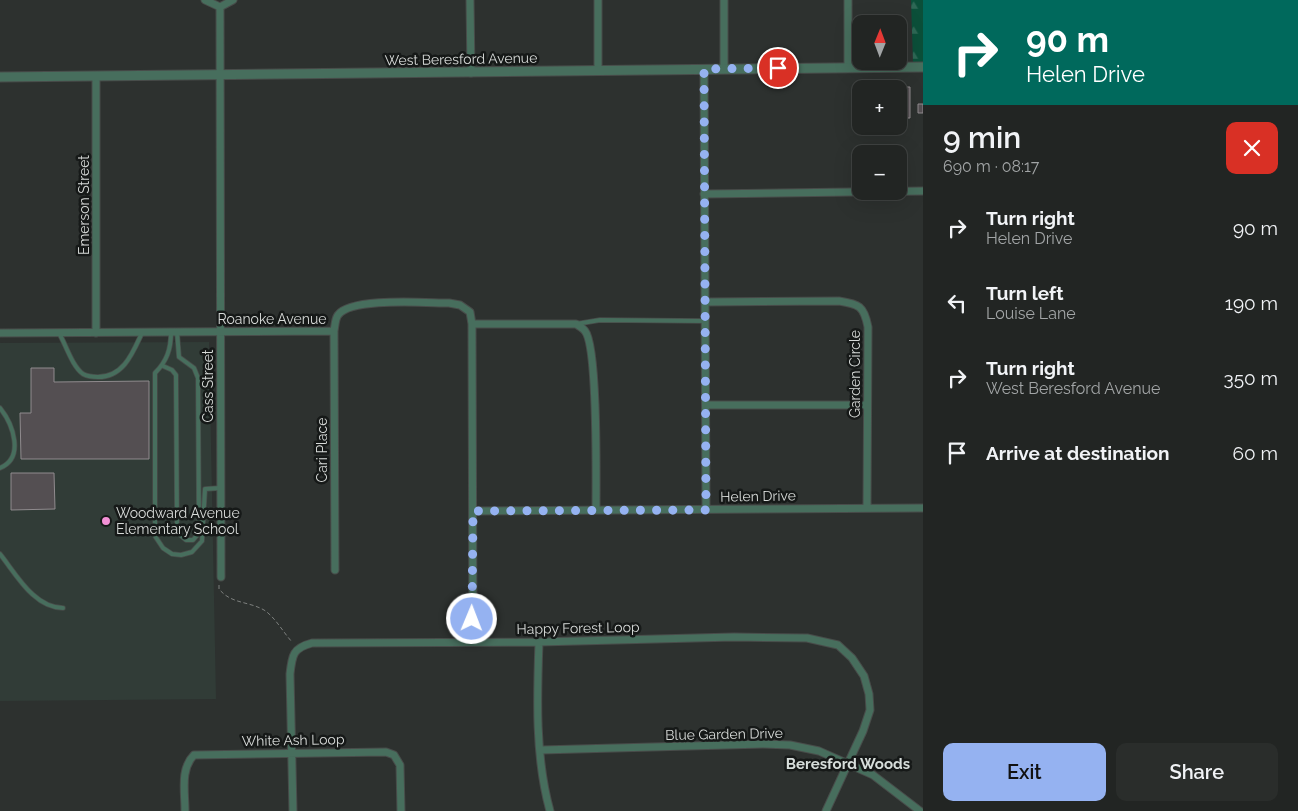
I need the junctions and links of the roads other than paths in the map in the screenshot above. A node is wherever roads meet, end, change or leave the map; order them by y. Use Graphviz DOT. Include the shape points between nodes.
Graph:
graph roads {
  1 [pos="205,0"];
  2 [pos="233,0"];
  3 [pos="470,0"];
  4 [pos="598,0"];
  5 [pos="724,0"];
  6 [pos="848,0"];
  7 [pos="220,7"];
  8 [pos="923,67"];
  9 [pos="724,68"];
  10 [pos="848,68"];
  11 [pos="704,69"];
  12 [pos="598,70"];
  13 [pos="471,73"];
  14 [pos="220,75"];
  15 [pos="96,76"];
  16 [pos="0,78"];
  17 [pos="923,192"];
  18 [pos="704,194"];
  19 [pos="706,302"];
  20 [pos="706,321"];
  21 [pos="472,324"];
  22 [pos="576,324"];
  23 [pos="334,331"];
  24 [pos="174,332"];
  25 [pos="221,332"];
  26 [pos="0,333"];
  27 [pos="59,333"];
  28 [pos="96,333"];
  29 [pos="142,333"];
  30 [pos="163,366"];
  31 [pos="706,405"];
  32 [pos="867,405"];
  33 [pos="0,408"];
  34 [pos="0,468"];
  35 [pos="220,488"];
  36 [pos="202,489"];
  37 [pos="868,508"];
  38 [pos="923,508"];
  39 [pos="596,510"];
  40 [pos="706,510"];
  41 [pos="473,511"];
  42 [pos="0,554"];
  43 [pos="335,570"];
  44 [pos="221,577"];
  45 [pos="62,608"];
  46 [pos="473,642"];
  47 [pos="539,642"];
  48 [pos="541,750"];
  49 [pos="292,753"];
  50 [pos="847,765"];
  51 [pos="185,811"];
  52 [pos="292,811"];
  53 [pos="401,811"];
  54 [pos="550,811"];
  55 [pos="826,811"];
  56 [pos="920,811"];
  1 -- 7 [label="street"];
  2 -- 7 [label="street"];
  3 -- 13 [label="street"];
  4 -- 12 [label="street"];
  5 -- 9 [label="street"];
  6 -- 10 [label="street"];
  7 -- 14 [label="street, Cass Street"];
  8 -- 10 [label="street, West Beresford Avenue"];
  9 -- 10 [label="street, West Beresford Avenue"];
  9 -- 11 [label="street, West Beresford Avenue"];
  11 -- 12 [label="street, West Beresford Avenue"];
  11 -- 18 [label="street"];
  12 -- 13 [label="street, West Beresford Avenue"];
  13 -- 14 [label="street, West Beresford Avenue"];
  14 -- 15 [label="street, West Beresford Avenue"];
  14 -- 25 [label="street, Cass Street"];
  15 -- 16 [label="street, West Beresford Avenue"];
  15 -- 28 [label="street, Emerson Street"];
  17 -- 18 [label="street"];
  18 -- 19 [label="street"];
  19 -- 20 [label="street"];
  19 -- 32 [label="street, Garden Circle" via="839,301 857,304 866,314 868,327"];
  20 -- 22 [label="lane" via="600,320"];
  20 -- 31 [label="street"];
  21 -- 22 [label="street"];
  21 -- 23 [label="street, Roanoke Avenue" via="470,312 449,303 359,304 337,316"];
  21 -- 41 [label="street"];
  22 -- 39 [label="street" via="586,331 590,348 595,405"];
  23 -- 25 [label="street, Roanoke Avenue"];
  23 -- 43 [label="street, Cari Place"];
  24 -- 25 [label="street, Roanoke Avenue"];
  24 -- 29 [label="street, Roanoke Avenue"];
  24 -- 30 [label="lane"];
  24 -- 36 [label="lane" via="179,357 194,368 198,378"];
  25 -- 35 [label="street, Cass Street"];
  26 -- 27 [label="street, Roanoke Avenue"];
  27 -- 28 [label="street, Roanoke Avenue"];
  27 -- 29 [label="lane" via="78,368 84,374 102,377 119,372"];
  28 -- 29 [label="street, Roanoke Avenue"];
  30 -- 36 [label="lane" via="176,375 177,528 178,534 186,540 193,540 199,533"];
  30 -- 36 [label="lane" via="155,373 154,386 155,536 162,548 172,554 181,556 192,552 202,541"];
  31 -- 32 [label="street"];
  31 -- 40 [label="street"];
  32 -- 37 [label="street, Garden Circle"];
  33 -- 34 [label="lane" via="13,429 14,456 9,464"];
  35 -- 36 [label="lane"];
  35 -- 44 [label="street, Cass Street"];
  37 -- 38 [label="street, Helen Drive"];
  37 -- 40 [label="street, Helen Drive"];
  39 -- 40 [label="street, Helen Drive"];
  39 -- 41 [label="street, Helen Drive"];
  41 -- 46 [label="street"];
  42 -- 45 [label="lane" via="33,594 52,608"];
  46 -- 47 [label="street, Happy Forest Loop"];
  46 -- 49 [label="street, Happy Forest Loop" via="312,643 300,646 292,656 290,674"];
  47 -- 48 [label="street"];
  47 -- 50 [label="street, Happy Forest Loop" via="780,637 807,638 838,646 852,658 864,676 869,694 870,710"];
  48 -- 50 [label="street, Blue Garden Drive" via="781,744 819,751"];
  48 -- 54 [label="street" via="541,772"];
  49 -- 51 [label="street, White Ash Loop" via="194,755 186,763 184,775"];
  49 -- 52 [label="street, Happy Forest Loop"];
  49 -- 53 [label="street, White Ash Loop" via="386,752 394,755 400,765"];
  50 -- 55 [label="street, Happy Forest Loop"];
  50 -- 56 [label="street, Blue Garden Drive" via="873,776"];
}
